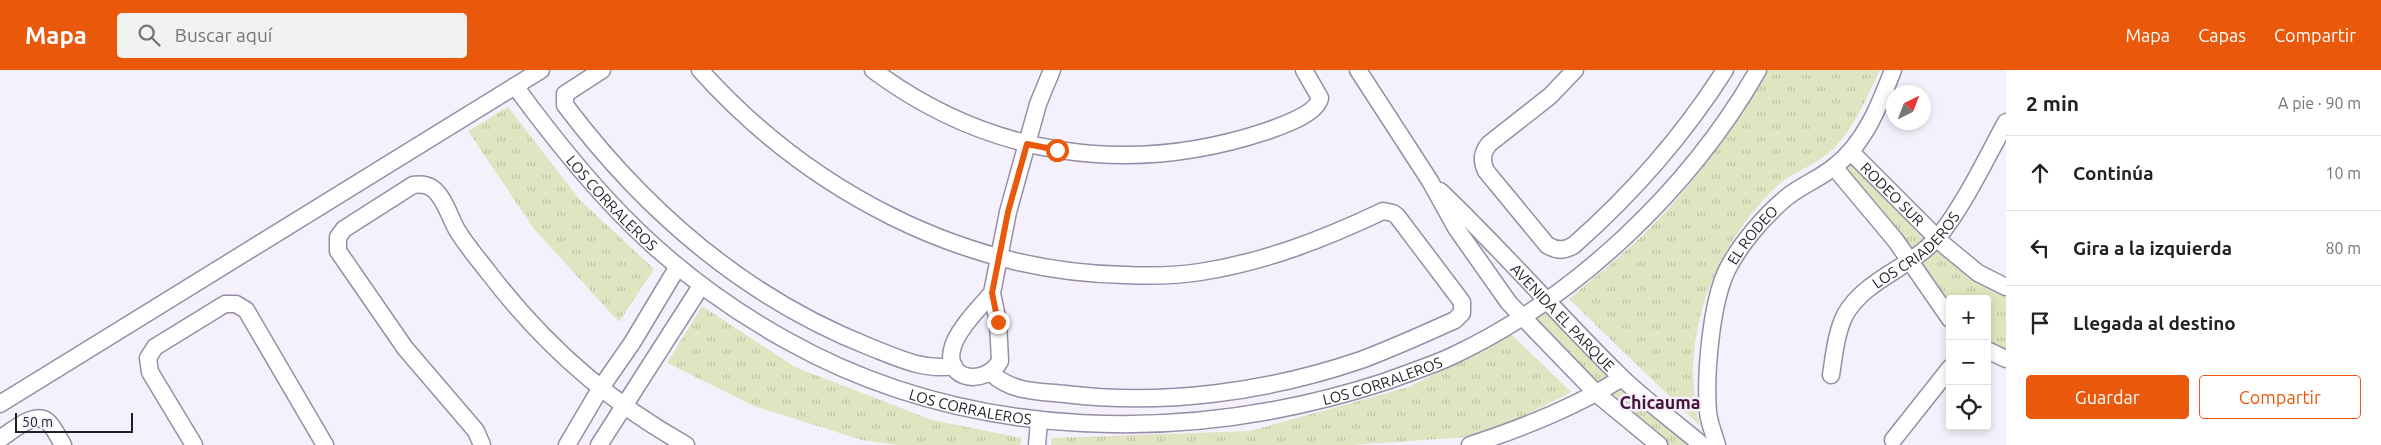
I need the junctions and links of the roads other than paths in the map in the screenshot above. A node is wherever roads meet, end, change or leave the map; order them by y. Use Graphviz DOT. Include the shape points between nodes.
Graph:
graph roads {
  1 [pos="541,70"];
  2 [pos="602,70"];
  3 [pos="700,70"];
  4 [pos="873,70"];
  5 [pos="1052,70"];
  6 [pos="1304,70"];
  7 [pos="1358,70"];
  8 [pos="1575,70"];
  9 [pos="1725,70"];
  10 [pos="1758,70"];
  11 [pos="1893,70"];
  12 [pos="515,86"];
  13 [pos="2006,122"];
  14 [pos="1027,144"];
  15 [pos="1851,152"];
  16 [pos="1834,167"];
  17 [pos="1430,181"];
  18 [pos="1937,238"];
  19 [pos="999,258"];
  20 [pos="1910,262"];
  21 [pos="677,268"];
  22 [pos="701,286"];
  23 [pos="2006,287"];
  24 [pos="992,293"];
  25 [pos="1546,299"];
  26 [pos="1946,313"];
  27 [pos="1521,317"];
  28 [pos="1991,352"];
  29 [pos="2006,359"];
  30 [pos="954,366"];
  31 [pos="991,373"];
  32 [pos="1946,373"];
  33 [pos="1831,375"];
  34 [pos="1622,378"];
  35 [pos="600,389"];
  36 [pos="1597,394"];
  37 [pos="0,404"];
  38 [pos="623,407"];
  39 [pos="1039,422"];
  40 [pos="0,439"];
  41 [pos="1893,440"];
  42 [pos="1479,444"];
  43 [pos="63,445"];
  44 [pos="194,445"];
  45 [pos="325,445"];
  46 [pos="482,445"];
  47 [pos="567,445"];
  48 [pos="599,445"];
  49 [pos="686,445"];
  50 [pos="1036,445"];
  51 [pos="1660,445"];
  52 [pos="1702,445"];
  53 [pos="1716,445"];
  1 -- 12 [label="street"];
  2 -- 30 [label="street" via="565,94 566,104 616,168 674,225 745,280 828,329 926,367"];
  3 -- 19 [label="street" via="760,129 845,191 912,226"];
  4 -- 14 [label="street" via="942,113"];
  5 -- 14 [label="street"];
  6 -- 14 [label="street" via="1319,94 1317,106 1300,118 1242,139 1181,152 1127,156 1080,153"];
  7 -- 17 [label="street, AVENIDA EL PARQUE"];
  8 -- 9 [label="street" via="1550,96 1489,144 1482,160 1486,171 1547,246 1556,250 1574,245 1627,196 1678,139"];
  10 -- 25 [label="street" via="1721,128 1660,202 1602,257"];
  11 -- 15 [label="street, EL RODEO" via="1880,104"];
  12 -- 21 [label="street, LOS CORRALEROS" via="585,177"];
  12 -- 37 [label="street"];
  13 -- 18 [label="street, LOS CRIADEROS"];
  14 -- 19 [label="street"];
  15 -- 16 [label="street, EL RODEO"];
  15 -- 18 [label="street, RODEO SUR"];
  16 -- 20 [label="street, RODEO SUR" via="1896,240"];
  16 -- 53 [label="street, EL RODEO" via="1787,196 1744,242 1727,271 1714,317 1709,355 1708,413"];
  17 -- 25 [label="street, AVENIDA EL PARQUE"];
  17 -- 27 [label="street, AVENIDA EL PARQUE" via="1472,253"];
  18 -- 20 [label="street, LOS CRIADEROS"];
  18 -- 23 [label="street, RODEO SUR" via="1978,273"];
  19 -- 24 [label="street"];
  19 -- 31 [label="street" via="1053,270 1091,274 1199,272 1278,254 1388,211 1397,216 1460,296 1463,308 1455,320 1359,360 1306,376 1224,392 1149,398 1074,395 1012,388"];
  20 -- 26 [label="street, RODEO SUR"];
  20 -- 33 [label="street, LOS CRIADEROS" via="1863,294 1845,316 1836,342"];
  21 -- 22 [label="street, LOS CORRALEROS"];
  21 -- 35 [label="street"];
  22 -- 38 [label="street"];
  22 -- 39 [label="street, LOS CORRALEROS" via="789,342 859,374 965,408"];
  24 -- 30 [label="street" via="955,341 951,353"];
  24 -- 31 [label="street" via="998,322 1000,361"];
  25 -- 27 [label="street"];
  25 -- 34 [label="street, AVENIDA EL PARQUE"];
  27 -- 36 [label="street, AVENIDA EL PARQUE"];
  27 -- 39 [label="street, LOS CORRALEROS" via="1449,358 1358,391 1278,412 1156,427"];
  28 -- 29 [label="street"];
  30 -- 31 [label="street" via="970,377"];
  32 -- 41 [label="street"];
  34 -- 36 [label="street"];
  34 -- 52 [label="street, AVENIDA EL PARQUE"];
  35 -- 38 [label="street"];
  35 -- 46 [label="street" via="550,342 490,274 458,232 436,192 425,185 413,185 344,229 338,237 338,251 405,348 476,430"];
  35 -- 47 [label="street"];
  36 -- 42 [label="street"];
  36 -- 51 [label="street, AVENIDA EL PARQUE"];
  38 -- 48 [label="street"];
  38 -- 49 [label="street"];
  39 -- 50 [label="street"];
  40 -- 43 [label="street" via="32,420 42,419 50,424"];
  44 -- 45 [label="street" via="150,372 148,358 155,347 231,303 246,310"];
}
